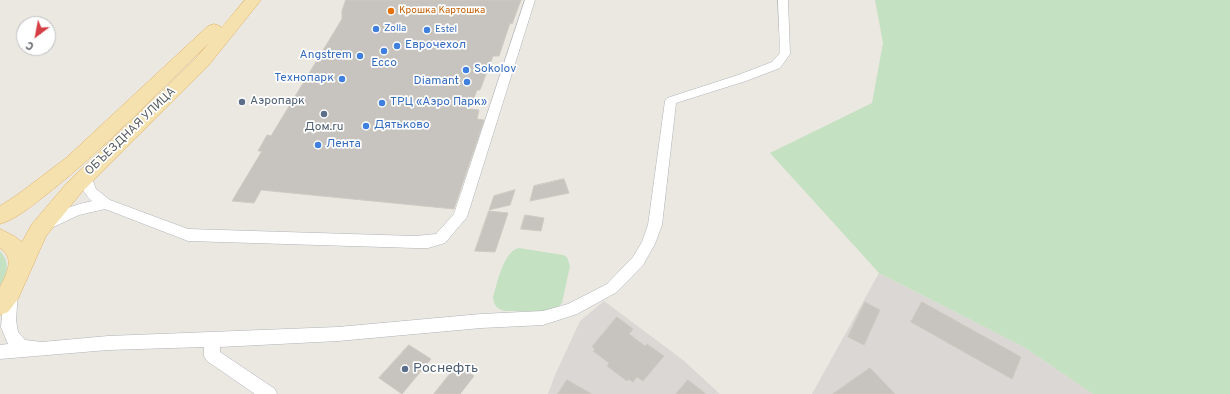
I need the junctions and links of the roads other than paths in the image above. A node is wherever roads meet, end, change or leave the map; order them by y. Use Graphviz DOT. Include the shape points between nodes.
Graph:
graph roads {
  1 [pos="238,0"];
  2 [pos="252,0"];
  3 [pos="530,0"];
  4 [pos="782,0"];
  5 [pos="86,176"];
  6 [pos="105,204"];
  7 [pos="0,216"];
  8 [pos="40,230"];
  9 [pos="0,238"];
  10 [pos="10,289"];
  11 [pos="212,340"];
  12 [pos="42,349"];
  13 [pos="0,352"];
  14 [pos="269,394"];
  1 -- 7 [label="main road, ОБЪЕЗДНАЯ УЛИЦА" via="209,34 73,163"];
  2 -- 5 [label="main road, ОБЪЕЗДНАЯ УЛИЦА" via="202,62"];
  3 -- 6 [label="street" via="460,217 440,239 415,242 188,235"];
  4 -- 11 [label="street" via="785,54 776,65 670,101 654,225 648,244 638,261 612,288 572,309 543,318 338,334"];
  5 -- 6 [label="street" via="88,189"];
  5 -- 8 [label="main road, ОБЪЕЗДНАЯ УЛИЦА"];
  6 -- 8 [label="street" via="68,213"];
  8 -- 10 [label="main road, ОБЪЕЗДНАЯ УЛИЦА"];
  9 -- 10 [label="main road" via="12,245 19,256"];
  10 -- 12 [label="street" via="11,334 18,344"];
  11 -- 12 [label="street" via="108,343"];
  11 -- 14 [label="street" via="212,356"];
  12 -- 13 [label="street"];
}
